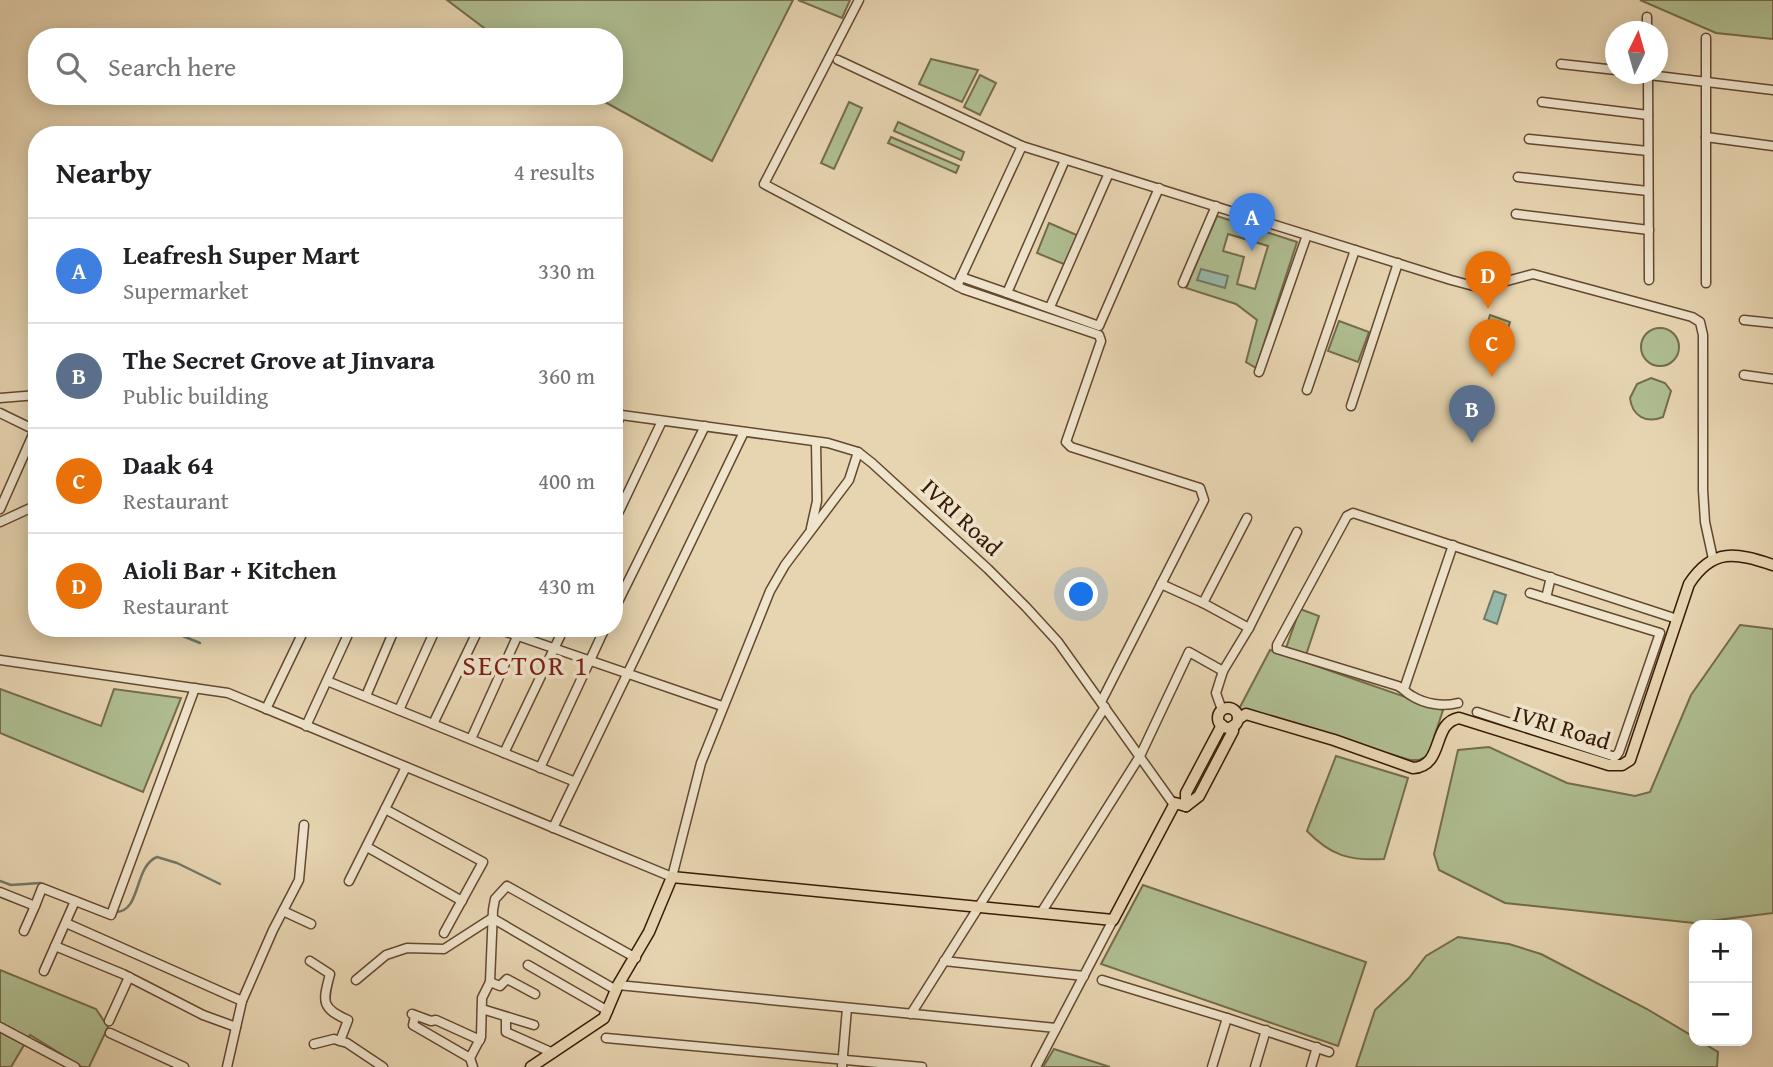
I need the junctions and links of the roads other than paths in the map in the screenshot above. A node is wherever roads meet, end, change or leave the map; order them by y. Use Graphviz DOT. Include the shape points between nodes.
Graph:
graph roads {
  1 [pos="859,0"];
  2 [pos="1647,17"];
  3 [pos="1647,21"];
  4 [pos="1706,38"];
  5 [pos="838,60"];
  6 [pos="1561,64"];
  7 [pos="1605,69"];
  8 [pos="1668,76"];
  9 [pos="1706,81"];
  10 [pos="1648,84"];
  11 [pos="1773,90"];
  12 [pos="1542,102"];
  13 [pos="1648,115"];
  14 [pos="1706,137"];
  15 [pos="1529,139"];
  16 [pos="1022,146"];
  17 [pos="1773,146"];
  18 [pos="1648,151"];
  19 [pos="1065,160"];
  20 [pos="1109,173"];
  21 [pos="1518,177"];
  22 [pos="1159,188"];
  23 [pos="1648,191"];
  24 [pos="1216,206"];
  25 [pos="1516,214"];
  26 [pos="1648,230"];
  27 [pos="1307,235"];
  28 [pos="1355,250"];
  29 [pos="1398,264"];
  30 [pos="961,277"];
  31 [pos="1649,280"];
  32 [pos="1183,283"];
  33 [pos="1706,284"];
  34 [pos="957,286"];
  35 [pos="1007,293"];
  36 [pos="1050,307"];
  37 [pos="1744,320"];
  38 [pos="1773,323"];
  39 [pos="1259,372"];
  40 [pos="1744,375"];
  41 [pos="1773,379"];
  42 [pos="1307,390"];
  43 [pos="28,395"];
  44 [pos="0,397"];
  45 [pos="1351,406"];
  46 [pos="0,413"];
  47 [pos="623,415"];
  48 [pos="663,421"];
  49 [pos="28,426"];
  50 [pos="705,426"];
  51 [pos="744,432"];
  52 [pos="816,442"];
  53 [pos="28,448"];
  54 [pos="858,452"];
  55 [pos="817,499"];
  56 [pos="623,503"];
  57 [pos="831,503"];
  58 [pos="0,509"];
  59 [pos="28,509"];
  60 [pos="1247,517"];
  61 [pos="0,522"];
  62 [pos="810,531"];
  63 [pos="1297,532"];
  64 [pos="1453,545"];
  65 [pos="1713,559"];
  66 [pos="1773,563"];
  67 [pos="1551,577"];
  68 [pos="1161,584"];
  69 [pos="623,592"];
  70 [pos="1530,593"];
  71 [pos="1546,598"];
  72 [pos="1203,603"];
  73 [pos="1677,619"];
  74 [pos="1249,628"];
  75 [pos="301,637"];
  76 [pos="347,637"];
  77 [pos="391,637"];
  78 [pos="432,637"];
  79 [pos="475,637"];
  80 [pos="517,637"];
  81 [pos="529,637"];
  82 [pos="560,637"];
  83 [pos="600,637"];
  84 [pos="554,649"];
  85 [pos="0,660"];
  86 [pos="589,660"];
  87 [pos="1223,671"];
  88 [pos="626,673"];
  89 [pos="327,681"];
  90 [pos="195,688"];
  91 [pos="1404,689"];
  92 [pos="366,696"];
  93 [pos="1103,705"];
  94 [pos="722,706"];
  95 [pos="266,709"];
  96 [pos="399,710"];
  97 [pos="1222,710"];
  98 [pos="1477,712"];
  99 [pos="1456,718"];
  100 [pos="1231,723"];
  101 [pos="433,724"];
  102 [pos="306,726"];
  103 [pos="1523,732"];
  104 [pos="471,739"];
  105 [pos="505,753"];
  106 [pos="1140,756"];
  107 [pos="406,767"];
  108 [pos="540,768"];
  109 [pos="573,781"];
  110 [pos="1181,805"];
  111 [pos="386,809"];
  112 [pos="304,825"];
  113 [pos="553,828"];
  114 [pos="367,846"];
  115 [pos="671,877"];
  116 [pos="349,881"];
  117 [pos="0,892"];
  118 [pos="75,901"];
  119 [pos="462,901"];
  120 [pos="35,906"];
  121 [pos="979,906"];
  122 [pos="283,911"];
  123 [pos="1041,913"];
  124 [pos="492,918"];
  125 [pos="1113,920"];
  126 [pos="66,923"];
  127 [pos="311,924"];
  128 [pos="24,932"];
  129 [pos="444,933"];
  130 [pos="55,946"];
  131 [pos="636,958"];
  132 [pos="310,961"];
  133 [pos="944,961"];
  134 [pos="528,964"];
  135 [pos="44,971"];
  136 [pos="1084,976"];
  137 [pos="129,977"];
  138 [pos="356,980"];
  139 [pos="1102,980"];
  140 [pos="490,982"];
  141 [pos="617,988"];
  142 [pos="534,994"];
  143 [pos="243,1001"];
  144 [pos="847,1008"];
  145 [pos="482,1009"];
  146 [pos="608,1011"];
  147 [pos="911,1014"];
  148 [pos="506,1017"];
  149 [pos="1227,1018"];
  150 [pos="109,1021"];
  151 [pos="534,1024"];
  152 [pos="0,1027"];
  153 [pos="236,1027"];
  154 [pos="1056,1028"];
  155 [pos="1266,1030"];
  156 [pos="110,1033"];
  157 [pos="606,1038"];
  158 [pos="480,1040"];
  159 [pos="340,1041"];
  160 [pos="314,1044"];
  161 [pos="1317,1047"];
  162 [pos="1329,1052"];
  163 [pos="553,1053"];
  164 [pos="472,1062"];
  165 [pos="842,1063"];
  166 [pos="75,1067"];
  167 [pos="184,1067"];
  168 [pos="227,1067"];
  169 [pos="383,1067"];
  170 [pos="531,1067"];
  171 [pos="922,1067"];
  172 [pos="1036,1067"];
  173 [pos="1212,1067"];
  174 [pos="1255,1067"];
  175 [pos="1311,1067"];
  1 -- 34 [label="street" via="764,184"];
  2 -- 3 [label="street"];
  4 -- 9 [label="street"];
  5 -- 16 [label="street"];
  6 -- 7 [label="street"];
  8 -- 9 [label="street"];
  9 -- 11 [label="street"];
  9 -- 14 [label="street"];
  10 -- 13 [label="street"];
  12 -- 13 [label="street"];
  13 -- 18 [label="street"];
  14 -- 17 [label="street"];
  14 -- 33 [label="street"];
  15 -- 18 [label="street"];
  16 -- 19 [label="street"];
  16 -- 30 [label="street"];
  18 -- 23 [label="street"];
  19 -- 20 [label="street"];
  19 -- 35 [label="street"];
  20 -- 22 [label="street"];
  20 -- 36 [label="street"];
  21 -- 23 [label="street"];
  22 -- 24 [label="street"];
  22 -- 36 [label="street" via="1099,326"];
  23 -- 26 [label="street"];
  24 -- 27 [label="street"];
  24 -- 32 [label="street"];
  25 -- 26 [label="street"];
  26 -- 31 [label="street"];
  27 -- 28 [label="street"];
  27 -- 39 [label="street"];
  28 -- 29 [label="street"];
  28 -- 42 [label="street"];
  29 -- 45 [label="street"];
  29 -- 65 [label="street" via="1481,288 1533,274 1700,322 1702,473"];
  30 -- 34 [label="street"];
  30 -- 35 [label="street"];
  34 -- 68 [label="street" via="1099,335 1101,341 1066,442 1200,488 1204,500"];
  35 -- 36 [label="street"];
  37 -- 38 [label="street"];
  40 -- 41 [label="street"];
  43 -- 44 [label="street"];
  46 -- 49 [label="street"];
  47 -- 48 [label="street, IVRI Road"];
  48 -- 50 [label="street, IVRI Road"];
  48 -- 56 [label="street"];
  50 -- 51 [label="street, IVRI Road"];
  50 -- 69 [label="street"];
  51 -- 52 [label="street, IVRI Road"];
  51 -- 88 [label="street"];
  52 -- 54 [label="street, IVRI Road"];
  52 -- 55 [label="street"];
  53 -- 58 [label="street"];
  54 -- 57 [label="street" via="849,480"];
  54 -- 93 [label="street, IVRI Road" via="1026,607 1058,642"];
  55 -- 57 [label="street"];
  55 -- 62 [label="street"];
  57 -- 62 [label="street"];
  59 -- 61 [label="street"];
  60 -- 72 [label="street"];
  62 -- 94 [label="street" via="769,591"];
  63 -- 74 [label="street"];
  64 -- 67 [label="street"];
  64 -- 91 [label="street"];
  64 -- 91 [label="street" via="1353,513 1277,645 1280,651"];
  65 -- 66 [label="main road" via="1730,554"];
  65 -- 73 [label="main road, IVRI Road" via="1689,584"];
  67 -- 71 [label="street"];
  67 -- 73 [label="street"];
  68 -- 72 [label="street"];
  68 -- 93 [label="street"];
  70 -- 71 [label="street"];
  71 -- 103 [label="street" via="1660,633 1616,756"];
  72 -- 74 [label="street"];
  73 -- 103 [label="main road, IVRI Road" via="1630,760 1609,765"];
  74 -- 87 [label="street"];
  75 -- 95 [label="street"];
  76 -- 89 [label="street"];
  77 -- 92 [label="street"];
  78 -- 96 [label="street"];
  79 -- 101 [label="street"];
  80 -- 104 [label="street"];
  81 -- 84 [label="street"];
  82 -- 84 [label="street"];
  83 -- 86 [label="street"];
  84 -- 86 [label="street"];
  84 -- 105 [label="street"];
  85 -- 90 [label="street"];
  86 -- 88 [label="street"];
  86 -- 108 [label="street"];
  87 -- 97 [label="street" via="1216,693"];
  87 -- 106 [label="street" via="1189,652"];
  88 -- 94 [label="street"];
  88 -- 109 [label="street"];
  89 -- 92 [label="street"];
  89 -- 102 [label="street"];
  90 -- 95 [label="street" via="228,693"];
  90 -- 118 [label="street" via="111,915"];
  91 -- 99 [label="street" via="1427,702 1456,704"];
  92 -- 96 [label="street"];
  93 -- 106 [label="street, IVRI Road"];
  93 -- 121 [label="street"];
  94 -- 115 [label="street" via="696,780"];
  95 -- 102 [label="street"];
  96 -- 101 [label="street"];
  97 -- 100 [label="main road" via="1219,719"];
  97 -- 100 [label="main road" via="1234,710"];
  98 -- 103 [label="street"];
  99 -- 100 [label="main road" via="1444,726 1430,761 1417,768 1246,714"];
  99 -- 103 [label="main road, IVRI Road"];
  100 -- 110 [label="main road" via="1233,731 1199,796"];
  101 -- 104 [label="street"];
  102 -- 107 [label="street"];
  104 -- 105 [label="street"];
  105 -- 108 [label="street"];
  106 -- 110 [label="street, IVRI Road" via="1172,802"];
  106 -- 123 [label="street"];
  107 -- 111 [label="street"];
  107 -- 113 [label="street"];
  108 -- 109 [label="street"];
  109 -- 113 [label="street"];
  110 -- 125 [label="main road"];
  111 -- 114 [label="street"];
  111 -- 119 [label="street" via="483,862"];
  112 -- 122 [label="street" via="299,880"];
  113 -- 115 [label="street"];
  114 -- 116 [label="street"];
  114 -- 119 [label="street"];
  115 -- 121 [label="main road"];
  115 -- 131 [label="main road"];
  117 -- 120 [label="street"];
  118 -- 120 [label="street" via="41,888"];
  118 -- 126 [label="street"];
  119 -- 129 [label="street"];
  120 -- 128 [label="street"];
  121 -- 123 [label="main road"];
  121 -- 133 [label="street"];
  122 -- 127 [label="street"];
  122 -- 143 [label="street"];
  123 -- 125 [label="main road"];
  124 -- 131 [label="street" via="495,899 507,886"];
  124 -- 138 [label="street" via="444,949 407,948 386,955"];
  124 -- 140 [label="street"];
  124 -- 141 [label="street"];
  125 -- 136 [label="street"];
  126 -- 130 [label="street"];
  126 -- 143 [label="street"];
  130 -- 135 [label="street"];
  130 -- 137 [label="street"];
  131 -- 141 [label="main road"];
  132 -- 159 [label="street" via="330,974 325,1005 348,1020"];
  133 -- 136 [label="street"];
  133 -- 147 [label="street"];
  134 -- 146 [label="street"];
  136 -- 154 [label="street"];
  137 -- 150 [label="street"];
  137 -- 153 [label="street"];
  139 -- 149 [label="street"];
  140 -- 142 [label="street" via="500,986 507,979"];
  140 -- 145 [label="street"];
  141 -- 144 [label="street"];
  141 -- 146 [label="main road"];
  143 -- 153 [label="street"];
  144 -- 147 [label="street"];
  144 -- 165 [label="street"];
  145 -- 148 [label="street"];
  145 -- 158 [label="street"];
  146 -- 163 [label="main road"];
  147 -- 154 [label="street"];
  148 -- 151 [label="street"];
  148 -- 163 [label="street" via="506,1031"];
  149 -- 155 [label="street"];
  149 -- 173 [label="street"];
  152 -- 166 [label="street"];
  153 -- 168 [label="street"];
  154 -- 172 [label="street"];
  155 -- 161 [label="street"];
  155 -- 174 [label="street"];
  156 -- 167 [label="street"];
  157 -- 165 [label="street"];
  158 -- 164 [label="street"];
  158 -- 164 [label="street" via="414,1015 413,1025"];
  159 -- 160 [label="street"];
  159 -- 169 [label="street"];
  161 -- 162 [label="street"];
  161 -- 175 [label="street"];
  163 -- 170 [label="main road"];
  165 -- 171 [label="street"];
}
